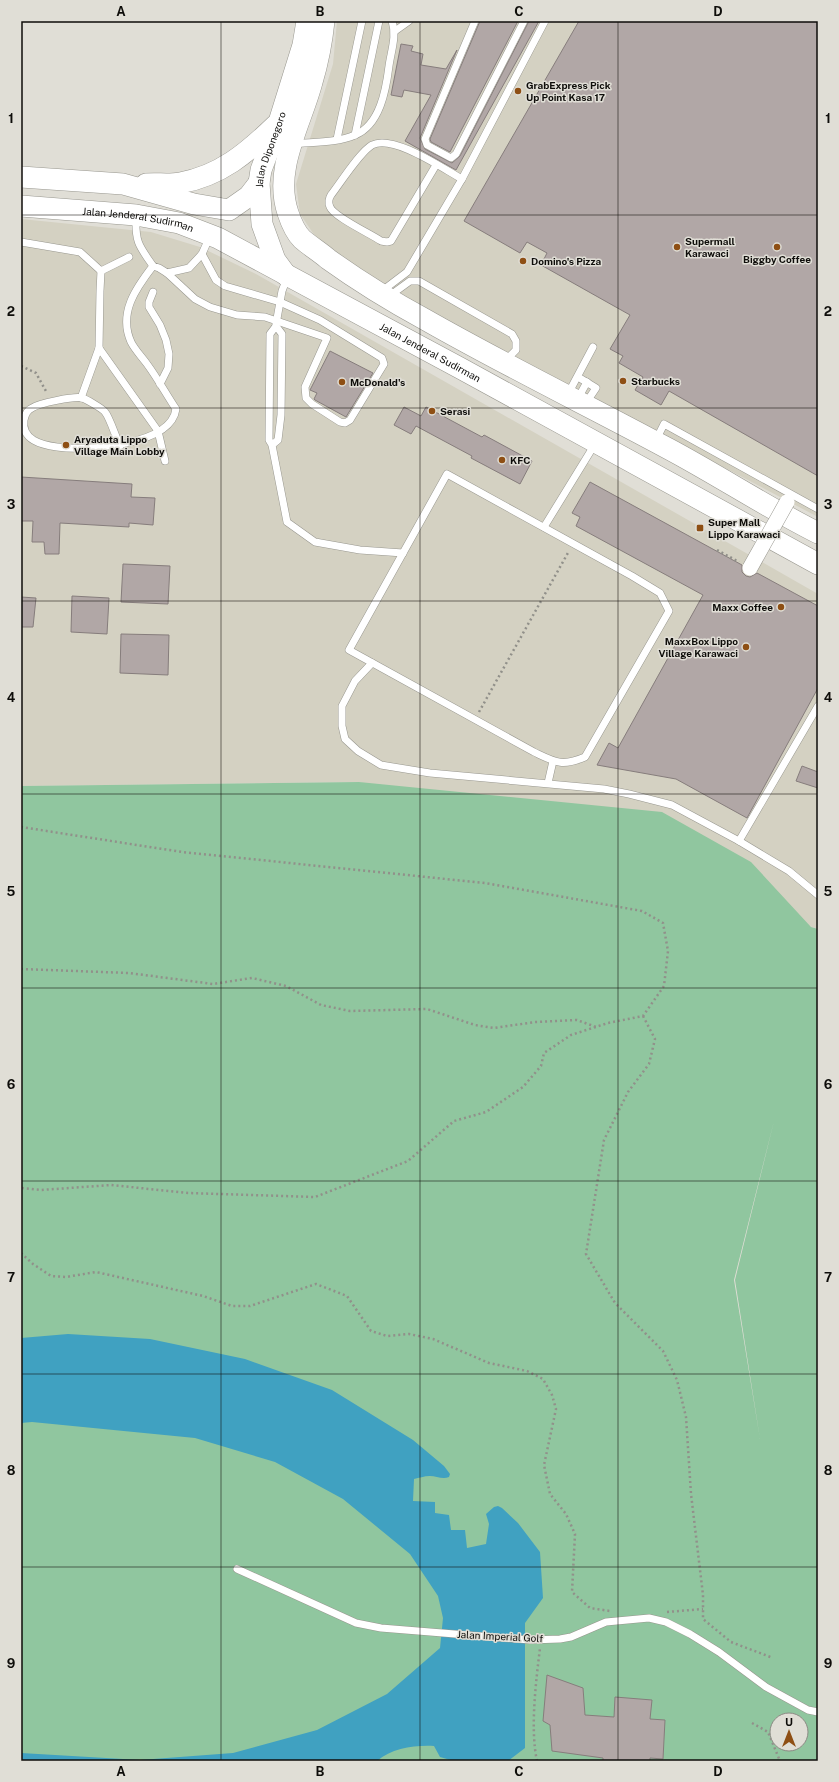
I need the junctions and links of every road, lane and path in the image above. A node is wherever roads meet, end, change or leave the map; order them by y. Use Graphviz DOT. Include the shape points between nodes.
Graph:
graph roads {
  1 [pos="307,21"];
  2 [pos="324,21"];
  3 [pos="362,21"];
  4 [pos="379,21"];
  5 [pos="392,21"];
  6 [pos="409,21"];
  7 [pos="475,21"];
  8 [pos="524,21"];
  9 [pos="545,21"];
  10 [pos="395,31"];
  11 [pos="279,122"];
  12 [pos="355,135"];
  13 [pos="337,139"];
  14 [pos="291,145"];
  15 [pos="436,165"];
  16 [pos="21,177"];
  17 [pos="462,179"];
  18 [pos="259,183"];
  19 [pos="123,184"];
  20 [pos="21,206"];
  21 [pos="229,210"];
  22 [pos="136,215"];
  23 [pos="214,237"];
  24 [pos="21,242"];
  25 [pos="202,254"];
  26 [pos="129,257"];
  27 [pos="153,266"];
  28 [pos="101,271"];
  29 [pos="167,273"];
  30 [pos="287,276"];
  31 [pos="153,292"];
  32 [pos="382,296"];
  33 [pos="283,304"];
  34 [pos="276,323"];
  35 [pos="593,347"];
  36 [pos="99,348"];
  37 [pos="497,360"];
  38 [pos="21,366"];
  39 [pos="160,384"];
  40 [pos="498,389"];
  41 [pos="579,391"];
  42 [pos="81,398"];
  43 [pos="52,401"];
  44 [pos="158,431"];
  45 [pos="596,442"];
  46 [pos="272,445"];
  47 [pos="120,446"];
  48 [pos="165,461"];
  49 [pos="787,502"];
  50 [pos="818,509"];
  51 [pos="544,527"];
  52 [pos="816,534"];
  53 [pos="573,543"];
  54 [pos="717,550"];
  55 [pos="403,553"];
  56 [pos="818,564"];
  57 [pos="750,568"];
  58 [pos="372,662"];
  59 [pos="818,706"];
  60 [pos="475,719"];
  61 [pos="553,761"];
  62 [pos="548,783"];
  63 [pos="21,827"];
  64 [pos="739,840"];
  65 [pos="818,895"];
  66 [pos="21,969"];
  67 [pos="643,1016"];
  68 [pos="596,1027"];
  69 [pos="21,1188"];
  70 [pos="21,1252"];
  71 [pos="237,1569"];
  72 [pos="619,1619"];
  73 [pos="541,1639"];
  74 [pos="773,1658"];
  75 [pos="818,1712"];
  76 [pos="752,1723"];
  77 [pos="536,1761"];
  78 [pos="780,1761"];
  1 -- 11 [label="street, Jalan Diponegoro" via="303,45"];
  2 -- 14 [label="street, Jalan Diponegoro" via="312,82"];
  3 -- 13 [label="lane"];
  4 -- 12 [label="lane"];
  5 -- 10 [label="lane"];
  6 -- 10 [label="lane"];
  7 -- 8 [label="lane" via="425,139 427,145 451,158 456,154"];
  9 -- 17 [label="lane"];
  10 -- 12 [label="lane" via="381,103 367,126"];
  11 -- 18 [label="street, Jalan Diponegoro" via="261,170"];
  11 -- 19 [label="street" via="250,150 213,174 179,183"];
  12 -- 13 [label="lane"];
  13 -- 14 [label="lane"];
  14 -- 32 [label="street" via="284,174 284,195 294,228 301,238 359,282"];
  15 -- 15 [label="lane" via="403,146 379,142 362,154 328,200 330,207 339,216 381,241 391,241"];
  15 -- 17 [label="lane"];
  16 -- 19 [label="street"];
  17 -- 32 [label="lane" via="407,272"];
  18 -- 21 [label="street" via="249,196"];
  18 -- 30 [label="street, Jalan Diponegoro" via="262,224 275,260"];
  19 -- 21 [label="street" via="194,204"];
  20 -- 22 [label="street, Jalan Jenderal Sudirman"];
  21 -- 23 [label="street" via="229,227 226,232"];
  22 -- 23 [label="street, Jalan Jenderal Sudirman" via="179,223"];
  22 -- 27 [label="lane" via="137,242"];
  23 -- 25 [label="lane"];
  23 -- 30 [label="street, Jalan Jenderal Sudirman"];
  24 -- 28 [label="lane" via="80,252"];
  25 -- 29 [label="lane" via="189,268"];
  25 -- 33 [label="lane" via="216,280 239,291"];
  26 -- 28 [label="lane"];
  27 -- 29 [label="lane"];
  27 -- 39 [label="lane" via="128,306 127,323 131,343"];
  28 -- 36 [label="lane"];
  29 -- 34 [label="lane" via="195,299 210,307 237,315 265,317"];
  30 -- 33 [label="lane"];
  30 -- 40 [label="street, Jalan Jenderal Sudirman"];
  31 -- 39 [label="lane" via="149,307 160,325 169,354 168,368"];
  32 -- 37 [label="street"];
  32 -- 37 [label="lane" via="410,281 419,281 512,334 516,341 516,350 510,356"];
  33 -- 34 [label="lane"];
  33 -- 34 [label="lane" via="320,320 384,361 350,420 340,422 306,398 305,387 327,338 285,323"];
  34 -- 46 [label="lane" via="270,334 269,440"];
  34 -- 46 [label="lane" via="282,334 281,415 278,440"];
  35 -- 41 [label="lane"];
  36 -- 42 [label="lane"];
  36 -- 44 [label="lane"];
  37 -- 41 [label="street"];
  38 -- 43 [label="path" via="36,373"];
  39 -- 44 [label="lane" via="176,409 172,421"];
  40 -- 41 [label="street"];
  40 -- 45 [label="street, Jalan Jenderal Sudirman"];
  41 -- 50 [label="lane" via="596,388 588,400 657,438 664,424"];
  41 -- 52 [label="street" via="666,447"];
  42 -- 43 [label="lane"];
  42 -- 47 [label="lane" via="105,412"];
  43 -- 47 [label="lane" via="27,412 24,425 26,434 37,443 71,449"];
  44 -- 47 [label="lane"];
  44 -- 48 [label="lane"];
  45 -- 51 [label="lane"];
  45 -- 56 [label="street, Jalan Jenderal Sudirman"];
  46 -- 55 [label="lane" via="287,522 315,542 360,550"];
  49 -- 57 [label="street, bridge"];
  51 -- 53 [label="lane"];
  51 -- 55 [label="lane" via="447,474"];
  53 -- 60 [label="path"];
  53 -- 61 [label="lane" via="660,593 669,611 585,757 571,763"];
  54 -- 57 [label="path"];
  55 -- 58 [label="lane" via="349,650"];
  58 -- 60 [label="lane"];
  58 -- 62 [label="lane" via="355,681 342,706 345,739 358,751 388,767"];
  59 -- 64 [label="lane"];
  60 -- 61 [label="lane"];
  61 -- 62 [label="lane"];
  62 -- 64 [label="lane" via="604,789 672,804"];
  63 -- 67 [label="path" via="182,852 485,883 642,911 663,923 668,951 664,986"];
  64 -- 65 [label="lane" via="789,871"];
  66 -- 68 [label="path" via="128,973 213,984 252,978 286,986 321,1005 350,1011 427,1009 475,1025 494,1028 535,1022 577,1020"];
  67 -- 68 [label="path"];
  67 -- 74 [label="path" via="655,1039 649,1064 628,1092 604,1140 586,1254 615,1303 663,1351 678,1380 686,1417 691,1494 703,1595 703,1619 731,1642"];
  68 -- 69 [label="path" via="571,1035 544,1053 541,1066 523,1088 486,1112 454,1121 408,1161 315,1197 188,1193 111,1185 41,1190"];
  70 -- 72 [label="path" via="51,1276 66,1277 96,1272 203,1296 232,1306 250,1306 316,1284 347,1296 371,1331 387,1336 409,1334 433,1339 489,1363 527,1371 543,1379 556,1409 544,1465 550,1494 566,1514 575,1534 572,1592 590,1608 619,1612"];
  71 -- 73 [label="lane, Jalan Imperial Golf" via="356,1623 381,1628"];
  72 -- 73 [label="lane, Jalan Imperial Golf" via="596,1625 571,1637"];
  72 -- 75 [label="lane, Jalan Imperial Golf" via="649,1618 666,1622 719,1652 766,1687 808,1710"];
  73 -- 77 [label="path" via="536,1686"];
  76 -- 78 [label="path" via="768,1732"];
}
